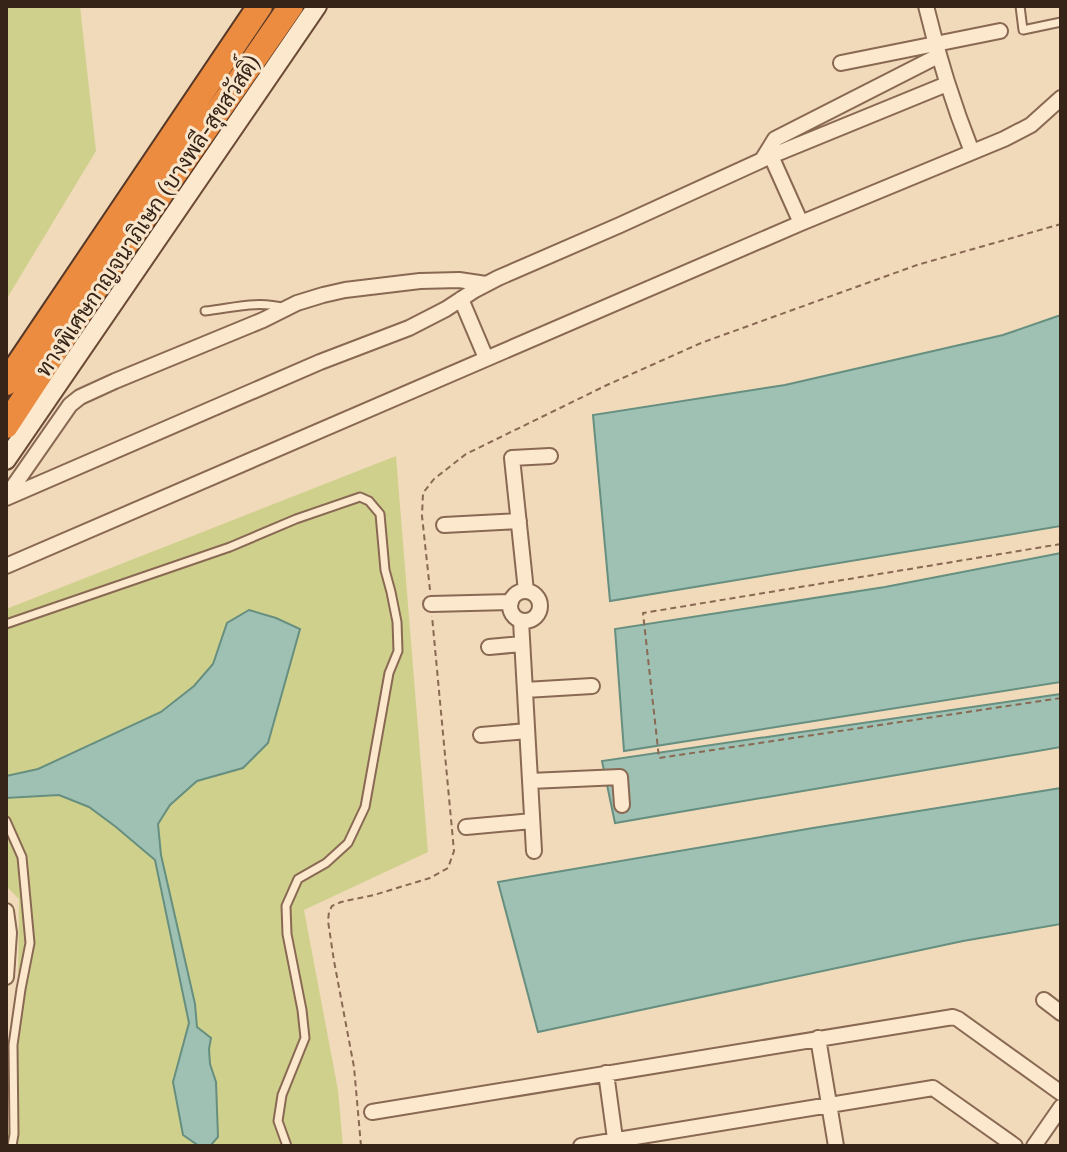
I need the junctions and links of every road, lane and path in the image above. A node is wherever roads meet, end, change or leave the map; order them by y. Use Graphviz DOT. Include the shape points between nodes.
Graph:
graph roads {
  1 [pos="260,6"];
  2 [pos="291,6"];
  3 [pos="317,6"];
  4 [pos="926,6"];
  5 [pos="1020,6"];
  6 [pos="1061,22"];
  7 [pos="1000,31"];
  8 [pos="937,50"];
  9 [pos="841,63"];
  10 [pos="947,84"];
  11 [pos="1061,98"];
  12 [pos="972,152"];
  13 [pos="766,158"];
  14 [pos="801,223"];
  15 [pos="1061,224"];
  16 [pos="486,284"];
  17 [pos="461,299"];
  18 [pos="287,308"];
  19 [pos="205,311"];
  20 [pos="486,358"];
  21 [pos="6,383"];
  22 [pos="6,426"];
  23 [pos="550,456"];
  24 [pos="6,460"];
  25 [pos="6,498"];
  26 [pos="519,521"];
  27 [pos="444,525"];
  28 [pos="1061,544"];
  29 [pos="6,566"];
  30 [pos="526,591"];
  31 [pos="511,602"];
  32 [pos="431,604"];
  33 [pos="521,621"];
  34 [pos="6,624"];
  35 [pos="522,644"];
  36 [pos="489,647"];
  37 [pos="592,686"];
  38 [pos="525,690"];
  39 [pos="1061,698"];
  40 [pos="527,731"];
  41 [pos="481,735"];
  42 [pos="530,781"];
  43 [pos="622,805"];
  44 [pos="6,821"];
  45 [pos="532,821"];
  46 [pos="466,827"];
  47 [pos="534,851"];
  48 [pos="6,911"];
  49 [pos="6,977"];
  50 [pos="1044,1000"];
  51 [pos="1061,1013"];
  52 [pos="818,1038"];
  53 [pos="606,1073"];
  54 [pos="1061,1093"];
  55 [pos="828,1104"];
  56 [pos="1061,1107"];
  57 [pos="372,1112"];
  58 [pos="616,1143"];
  59 [pos="12,1146"];
  60 [pos="287,1146"];
  61 [pos="361,1146"];
  62 [pos="581,1146"];
  63 [pos="836,1146"];
  64 [pos="1015,1146"];
  65 [pos="1034,1146"];
  1 -- 21 [label="highway, ทางพิเศษกาญจนาภิเษก (บางพลี-สุขสวัสดิ์)"];
  2 -- 22 [label="highway, ทางพิเศษกาญจนาภิเษก (บางพลี-สุขสวัสดิ์)"];
  3 -- 24 [label="main road"];
  4 -- 8 [label="street"];
  5 -- 6 [label="lane" via="1023,30"];
  7 -- 8 [label="street"];
  8 -- 9 [label="street"];
  8 -- 10 [label="street"];
  8 -- 13 [label="street" via="775,139"];
  10 -- 12 [label="street"];
  10 -- 13 [label="street"];
  11 -- 12 [label="street" via="1031,125"];
  12 -- 14 [label="street"];
  13 -- 14 [label="street"];
  13 -- 16 [label="street"];
  14 -- 20 [label="street"];
  15 -- 32 [label="path" via="917,265 701,343 466,454 423,493"];
  16 -- 17 [label="street"];
  16 -- 18 [label="street" via="420,281 360,288"];
  17 -- 20 [label="street"];
  17 -- 25 [label="street" via="409,328"];
  18 -- 19 [label="lane" via="259,303"];
  18 -- 25 [label="street" via="80,397"];
  20 -- 29 [label="street"];
  23 -- 26 [label="street" via="512,458"];
  26 -- 27 [label="street"];
  26 -- 30 [label="street"];
  28 -- 39 [label="path" via="643,613 659,758"];
  30 -- 31 [label="street"];
  30 -- 33 [label="street" via="539,599 540,609 535,618"];
  31 -- 32 [label="street"];
  31 -- 33 [label="street" via="513,616"];
  32 -- 61 [label="path" via="454,851 448,868 430,878 341,902 329,912"];
  33 -- 35 [label="street"];
  34 -- 60 [label="lane" via="360,497 380,514 398,651 389,673 365,807 348,843 298,879 286,906 305,1038 282,1095 278,1121"];
  35 -- 36 [label="street"];
  35 -- 38 [label="street"];
  37 -- 38 [label="street"];
  38 -- 40 [label="street"];
  40 -- 41 [label="street"];
  40 -- 42 [label="street"];
  42 -- 43 [label="street" via="620,777"];
  42 -- 45 [label="street"];
  44 -- 59 [label="lane" via="22,857 30,943 13,1045"];
  45 -- 46 [label="street"];
  45 -- 47 [label="street"];
  48 -- 49 [label="street"];
  50 -- 51 [label="street"];
  52 -- 53 [label="street"];
  52 -- 54 [label="street" via="953,1017"];
  52 -- 55 [label="street"];
  53 -- 57 [label="street"];
  53 -- 58 [label="street"];
  55 -- 58 [label="street"];
  55 -- 63 [label="street"];
  55 -- 64 [label="street" via="933,1088"];
  56 -- 65 [label="street"];
  58 -- 62 [label="street"];
}
